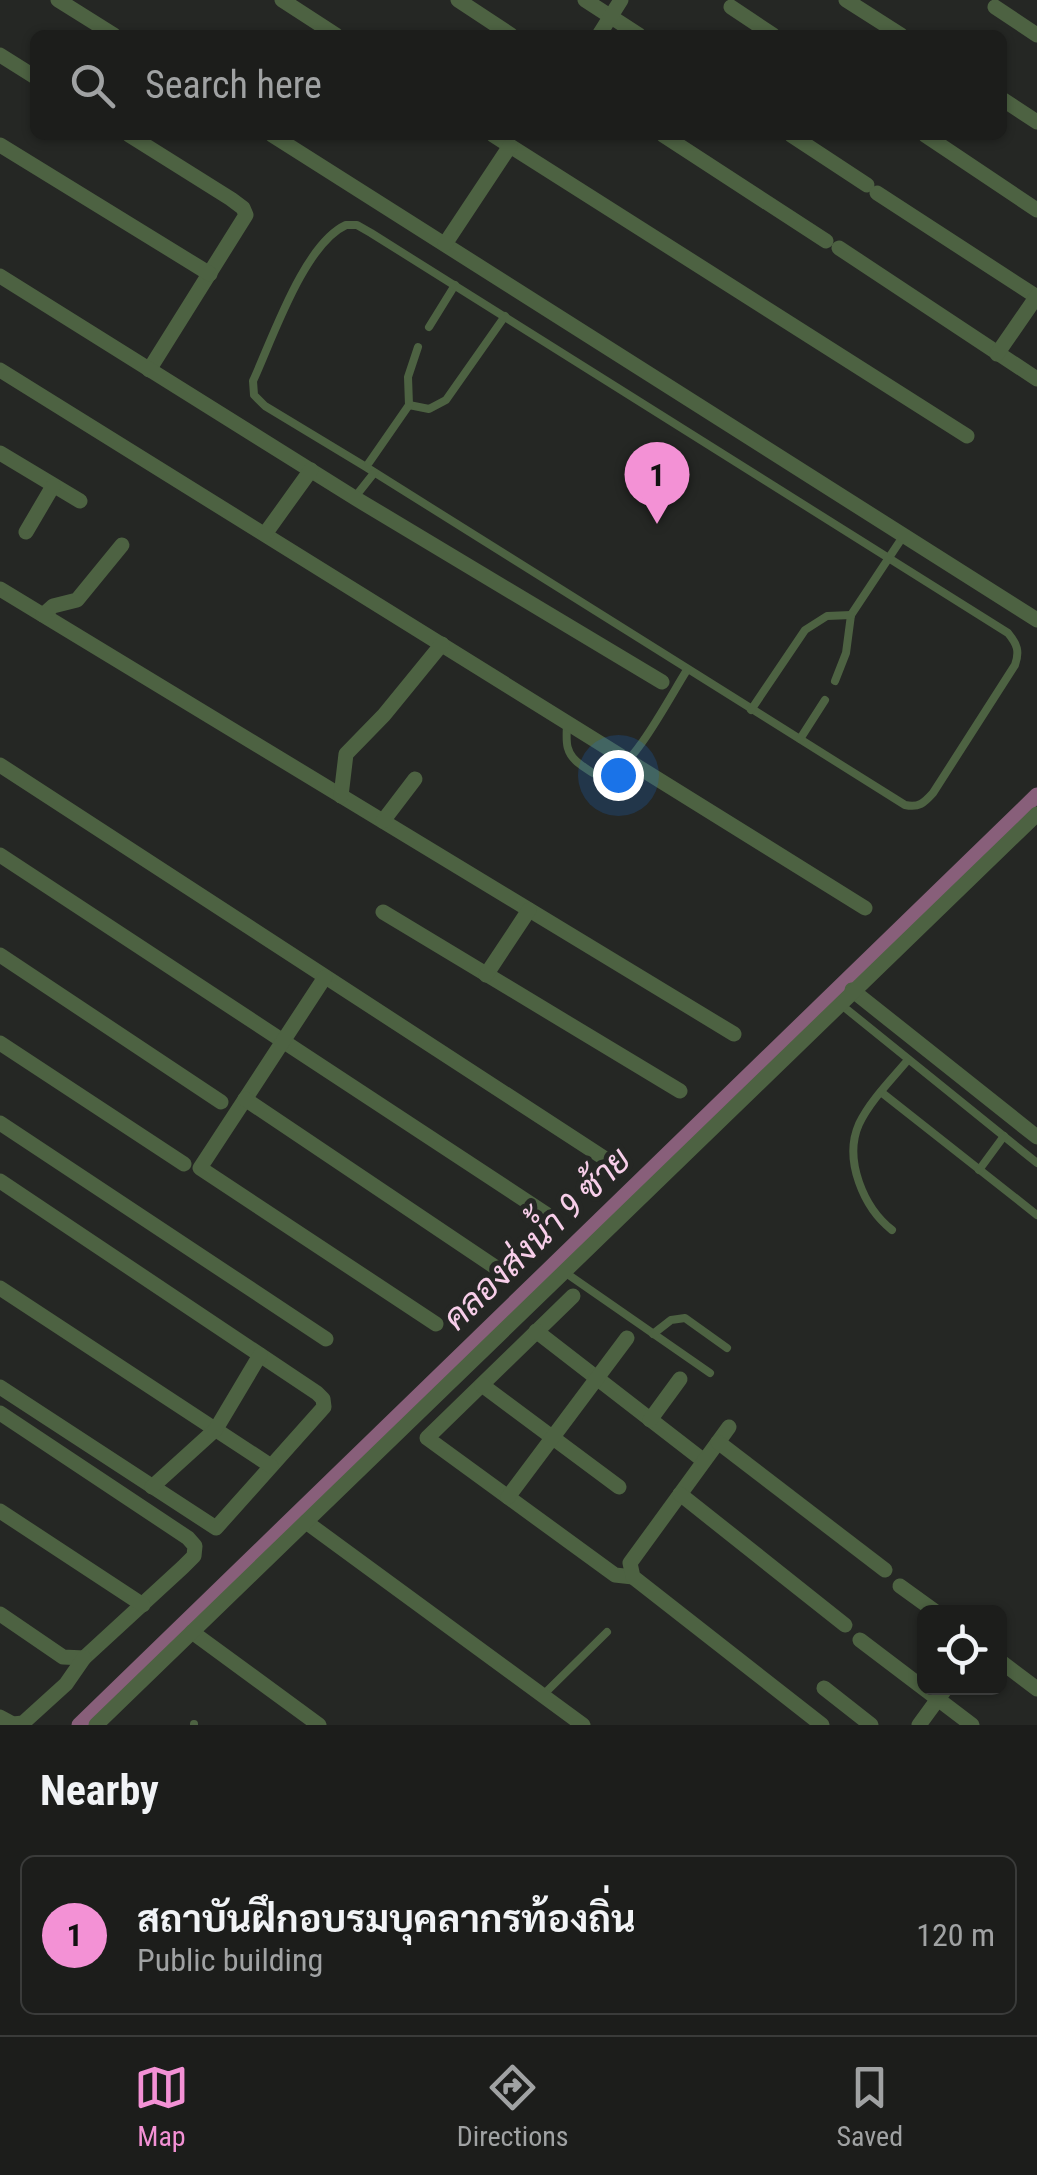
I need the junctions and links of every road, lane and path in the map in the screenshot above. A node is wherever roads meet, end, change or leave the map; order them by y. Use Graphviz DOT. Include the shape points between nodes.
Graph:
graph roads {
  1 [pos="58,0"];
  2 [pos="282,0"];
  3 [pos="458,0"];
  4 [pos="586,0"];
  5 [pos="622,0"];
  6 [pos="846,0"];
  7 [pos="729,2"];
  8 [pos="988,3"];
  9 [pos="611,17"];
  10 [pos="106,30"];
  11 [pos="328,30"];
  12 [pos="503,30"];
  13 [pos="603,30"];
  14 [pos="631,30"];
  15 [pos="766,30"];
  16 [pos="893,30"];
  17 [pos="1037,35"];
  18 [pos="0,55"];
  19 [pos="30,74"];
  20 [pos="1007,101"];
  21 [pos="1034,114"];
  22 [pos="136,140"];
  23 [pos="280,140"];
  24 [pos="501,140"];
  25 [pos="671,140"];
  26 [pos="798,140"];
  27 [pos="932,140"];
  28 [pos="0,145"];
  29 [pos="510,146"];
  30 [pos="1037,210"];
  31 [pos="445,244"];
  32 [pos="210,274"];
  33 [pos="0,276"];
  34 [pos="455,285"];
  35 [pos="1037,297"];
  36 [pos="505,316"];
  37 [pos="430,327"];
  38 [pos="418,347"];
  39 [pos="997,354"];
  40 [pos="0,370"];
  41 [pos="149,370"];
  42 [pos="1037,379"];
  43 [pos="408,405"];
  44 [pos="966,436"];
  45 [pos="0,453"];
  46 [pos="311,470"];
  47 [pos="370,470"];
  48 [pos="54,486"];
  49 [pos="354,498"];
  50 [pos="80,502"];
  51 [pos="26,532"];
  52 [pos="266,534"];
  53 [pos="904,535"];
  54 [pos="122,546"];
  55 [pos="890,558"];
  56 [pos="0,589"];
  57 [pos="43,615"];
  58 [pos="850,616"];
  59 [pos="1037,620"];
  60 [pos="442,644"];
  61 [pos="687,670"];
  62 [pos="835,681"];
  63 [pos="662,682"];
  64 [pos="825,700"];
  65 [pos="751,710"];
  66 [pos="568,724"];
  67 [pos="800,739"];
  68 [pos="627,761"];
  69 [pos="0,765"];
  70 [pos="415,779"];
  71 [pos="341,796"];
  72 [pos="1037,814"];
  73 [pos="383,821"];
  74 [pos="0,855"];
  75 [pos="865,908"];
  76 [pos="529,910"];
  77 [pos="383,912"];
  78 [pos="0,955"];
  79 [pos="486,975"];
  80 [pos="326,976"];
  81 [pos="852,990"];
  82 [pos="839,1002"];
  83 [pos="734,1034"];
  84 [pos="282,1040"];
  85 [pos="0,1043"];
  86 [pos="907,1061"];
  87 [pos="680,1091"];
  88 [pos="881,1092"];
  89 [pos="245,1099"];
  90 [pos="221,1102"];
  91 [pos="0,1123"];
  92 [pos="1004,1136"];
  93 [pos="1037,1136"];
  94 [pos="604,1158"];
  95 [pos="1037,1162"];
  96 [pos="184,1164"];
  97 [pos="979,1170"];
  98 [pos="0,1181"];
  99 [pos="546,1214"];
  100 [pos="1037,1215"];
  101 [pos="892,1230"];
  102 [pos="498,1269"];
  103 [pos="563,1270"];
  104 [pos="0,1288"];
  105 [pos="573,1296"];
  106 [pos="436,1324"];
  107 [pos="536,1331"];
  108 [pos="653,1334"];
  109 [pos="628,1338"];
  110 [pos="326,1339"];
  111 [pos="726,1348"];
  112 [pos="260,1355"];
  113 [pos="710,1373"];
  114 [pos="597,1378"];
  115 [pos="680,1379"];
  116 [pos="482,1384"];
  117 [pos="0,1387"];
  118 [pos="0,1413"];
  119 [pos="650,1420"];
  120 [pos="729,1426"];
  121 [pos="216,1429"];
  122 [pos="553,1438"];
  123 [pos="718,1442"];
  124 [pos="704,1461"];
  125 [pos="271,1466"];
  126 [pos="618,1486"];
  127 [pos="152,1487"];
  128 [pos="680,1494"];
  129 [pos="508,1498"];
  130 [pos="0,1511"];
  131 [pos="306,1522"];
  132 [pos="884,1570"];
  133 [pos="632,1577"];
  134 [pos="900,1586"];
  135 [pos="142,1605"];
  136 [pos="926,1605"];
  137 [pos="0,1614"];
  138 [pos="845,1625"];
  139 [pos="192,1632"];
  140 [pos="606,1632"];
  141 [pos="860,1640"];
  142 [pos="84,1658"];
  143 [pos="1007,1666"];
  144 [pos="917,1677"];
  145 [pos="824,1688"];
  146 [pos="1037,1689"];
  147 [pos="544,1695"];
  148 [pos="941,1695"];
  149 [pos="944,1695"];
  150 [pos="0,1716"];
  151 [pos="101,1724"];
  152 [pos="319,1725"];
  153 [pos="583,1725"];
  154 [pos="822,1725"];
  155 [pos="871,1725"];
  156 [pos="919,1725"];
  157 [pos="972,1725"];
  1 -- 10 [label="street"];
  2 -- 11 [label="street"];
  3 -- 12 [label="street"];
  4 -- 9 [label="street"];
  5 -- 9 [label="street"];
  6 -- 16 [label="street"];
  7 -- 15 [label="street"];
  8 -- 17 [label="street"];
  9 -- 13 [label="street"];
  9 -- 14 [label="street"];
  18 -- 19 [label="street"];
  20 -- 21 [label="street"];
  22 -- 32 [label="street" via="243,208 240,228"];
  23 -- 31 [label="street"];
  24 -- 29 [label="street"];
  25 -- 39 [label="street"];
  26 -- 35 [label="street"];
  27 -- 30 [label="street"];
  28 -- 32 [label="street"];
  29 -- 31 [label="street"];
  29 -- 44 [label="street"];
  31 -- 53 [label="street"];
  32 -- 41 [label="street"];
  33 -- 41 [label="street"];
  34 -- 36 [label="lane"];
  34 -- 37 [label="lane"];
  34 -- 47 [label="lane" via="346,224 327,239 285,302 252,382 254,395"];
  35 -- 39 [label="street"];
  36 -- 43 [label="lane" via="446,400 429,409"];
  36 -- 55 [label="lane"];
  38 -- 43 [label="lane"];
  39 -- 42 [label="street"];
  40 -- 52 [label="street"];
  41 -- 46 [label="street"];
  43 -- 47 [label="lane"];
  45 -- 48 [label="street"];
  46 -- 49 [label="street"];
  46 -- 52 [label="street"];
  47 -- 49 [label="lane"];
  47 -- 61 [label="lane"];
  48 -- 50 [label="street"];
  48 -- 51 [label="street"];
  49 -- 63 [label="street"];
  52 -- 60 [label="street"];
  53 -- 55 [label="lane"];
  53 -- 59 [label="street"];
  54 -- 57 [label="street" via="77,600"];
  55 -- 58 [label="lane"];
  55 -- 67 [label="lane" via="1008,633 1019,655 1015,665 933,793 915,807"];
  56 -- 57 [label="street"];
  57 -- 71 [label="street"];
  58 -- 62 [label="lane"];
  58 -- 65 [label="lane" via="827,616 805,630"];
  60 -- 66 [label="street"];
  60 -- 71 [label="street" via="346,754"];
  61 -- 65 [label="lane"];
  61 -- 68 [label="lane"];
  64 -- 67 [label="lane"];
  65 -- 67 [label="lane"];
  66 -- 68 [label="street"];
  66 -- 68 [label="lane" via="568,752 595,775 612,774"];
  68 -- 75 [label="street"];
  69 -- 80 [label="street"];
  70 -- 73 [label="street"];
  71 -- 73 [label="street"];
  72 -- 81 [label="street"];
  73 -- 76 [label="street"];
  74 -- 84 [label="street"];
  76 -- 79 [label="street"];
  76 -- 83 [label="street"];
  77 -- 79 [label="street"];
  78 -- 90 [label="street"];
  79 -- 87 [label="street"];
  80 -- 84 [label="street"];
  80 -- 94 [label="street"];
  81 -- 82 [label="street"];
  81 -- 93 [label="street"];
  82 -- 86 [label="lane"];
  82 -- 103 [label="street"];
  84 -- 89 [label="street"];
  84 -- 99 [label="street"];
  85 -- 96 [label="street"];
  86 -- 88 [label="lane"];
  86 -- 92 [label="lane"];
  88 -- 97 [label="lane"];
  88 -- 101 [label="lane" via="860,1122 855,1152 862,1197"];
  89 -- 102 [label="street"];
  89 -- 106 [label="street" via="200,1168"];
  91 -- 110 [label="street"];
  92 -- 95 [label="lane"];
  92 -- 97 [label="lane"];
  97 -- 100 [label="lane"];
  98 -- 112 [label="street"];
  103 -- 108 [label="lane"];
  103 -- 131 [label="street"];
  104 -- 121 [label="street"];
  105 -- 107 [label="street"];
  107 -- 114 [label="street"];
  107 -- 116 [label="street"];
  108 -- 111 [label="lane" via="684,1318"];
  108 -- 113 [label="lane"];
  109 -- 114 [label="street"];
  112 -- 121 [label="street"];
  112 -- 125 [label="street" via="323,1399 324,1407"];
  114 -- 119 [label="street"];
  114 -- 122 [label="street"];
  115 -- 119 [label="street"];
  116 -- 122 [label="street"];
  116 -- 129 [label="street" via="427,1438"];
  117 -- 127 [label="street"];
  118 -- 135 [label="street" via="195,1546 194,1556"];
  119 -- 124 [label="street"];
  120 -- 123 [label="street"];
  121 -- 125 [label="street"];
  121 -- 127 [label="street"];
  122 -- 126 [label="street"];
  122 -- 129 [label="street"];
  123 -- 124 [label="street"];
  123 -- 132 [label="street"];
  124 -- 128 [label="street"];
  125 -- 127 [label="street" via="216,1528"];
  128 -- 133 [label="street" via="630,1563"];
  128 -- 138 [label="street"];
  129 -- 133 [label="street" via="615,1575"];
  130 -- 135 [label="street"];
  131 -- 139 [label="street"];
  131 -- 147 [label="street"];
  133 -- 154 [label="street"];
  134 -- 136 [label="street"];
  135 -- 142 [label="street"];
  137 -- 142 [label="street" via="63,1657"];
  139 -- 151 [label="street"];
  139 -- 152 [label="street"];
  140 -- 147 [label="lane"];
  141 -- 144 [label="street"];
  142 -- 150 [label="street" via="23,1722"];
  143 -- 146 [label="street"];
  145 -- 155 [label="street"];
  147 -- 153 [label="street"];
  148 -- 156 [label="street"];
  149 -- 157 [label="street"];
}
